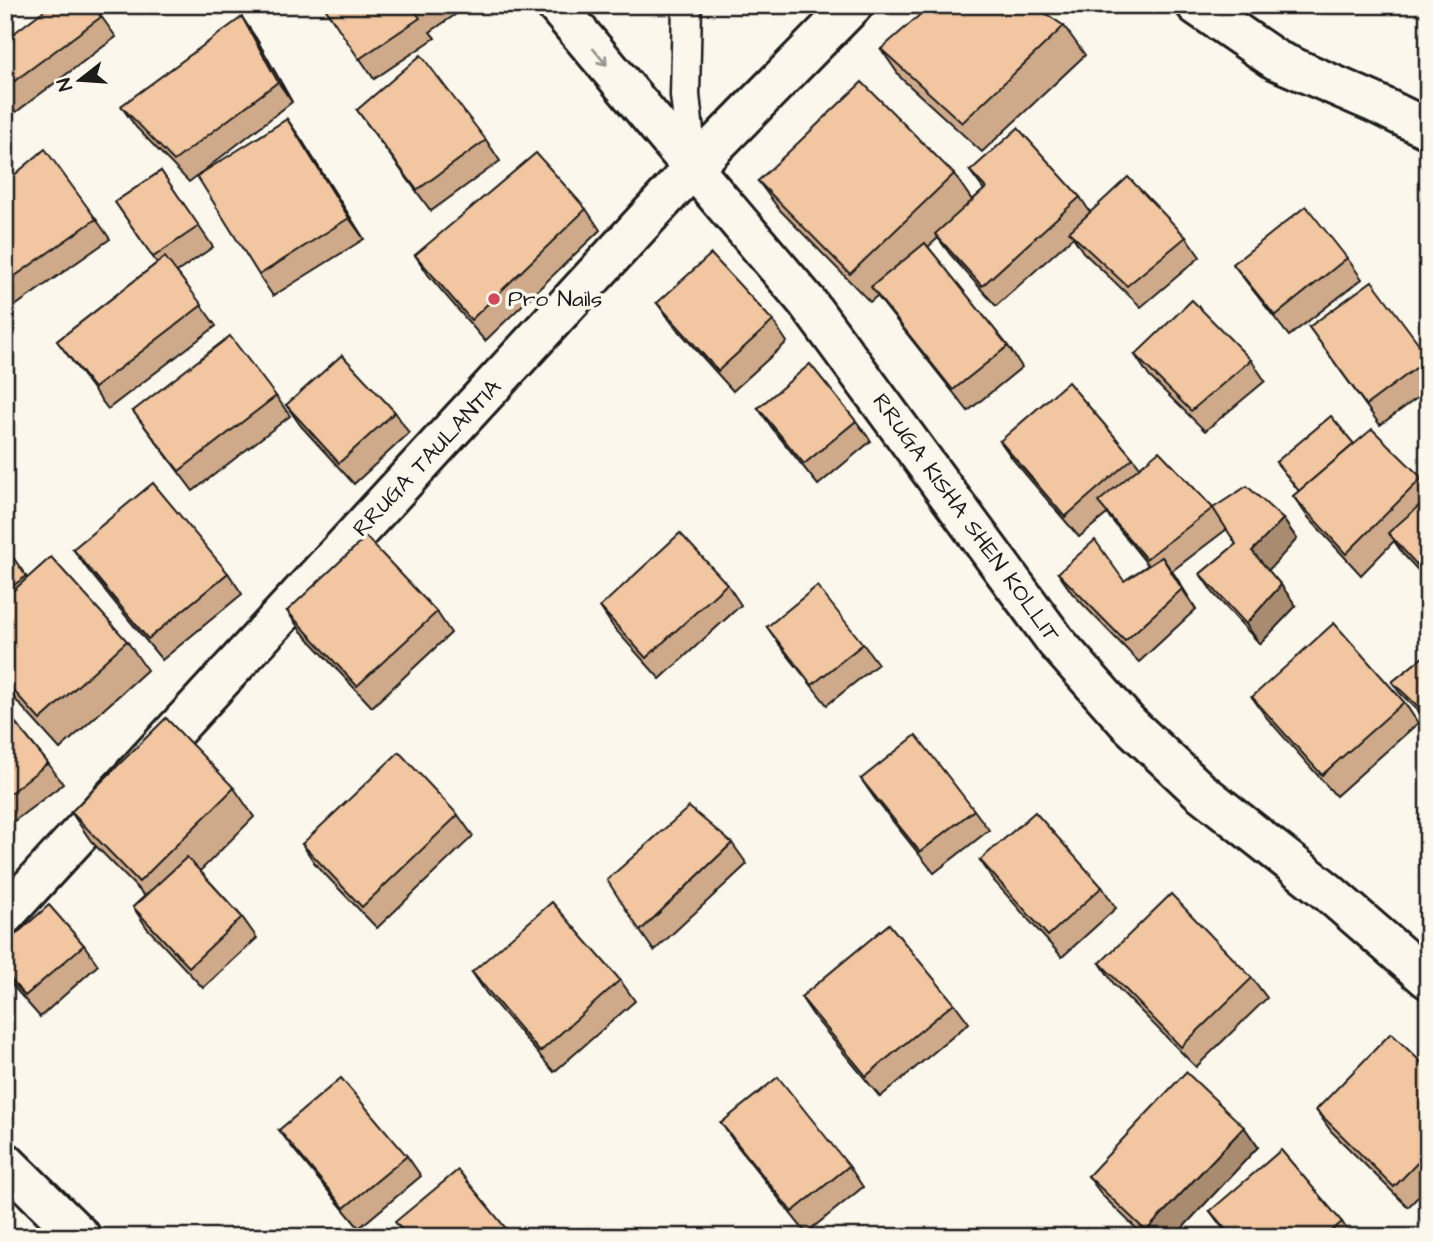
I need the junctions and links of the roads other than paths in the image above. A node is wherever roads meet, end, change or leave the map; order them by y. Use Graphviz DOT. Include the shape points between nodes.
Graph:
graph roads {
  1 [pos="556,5"];
  2 [pos="687,5"];
  3 [pos="853,5"];
  4 [pos="1196,5"];
  5 [pos="1428,129"];
  6 [pos="693,168"];
  7 [pos="5,915"];
  8 [pos="1428,979"];
  9 [pos="5,1162"];
  10 [pos="81,1237"];
  1 -- 6 [label="street, RRUGA KISHA SHEN KOLLIT, one-way"];
  2 -- 6 [label="lane" via="685,94"];
  3 -- 6 [label="street, RRUGA TAULANTIA"];
  4 -- 5 [label="street" via="1276,60"];
  6 -- 7 [label="street, RRUGA TAULANTIA"];
  6 -- 8 [label="street, RRUGA KISHA SHEN KOLLIT" via="807,302 1057,643 1128,723 1200,791 1328,892"];
  9 -- 10 [label="street"];
}
